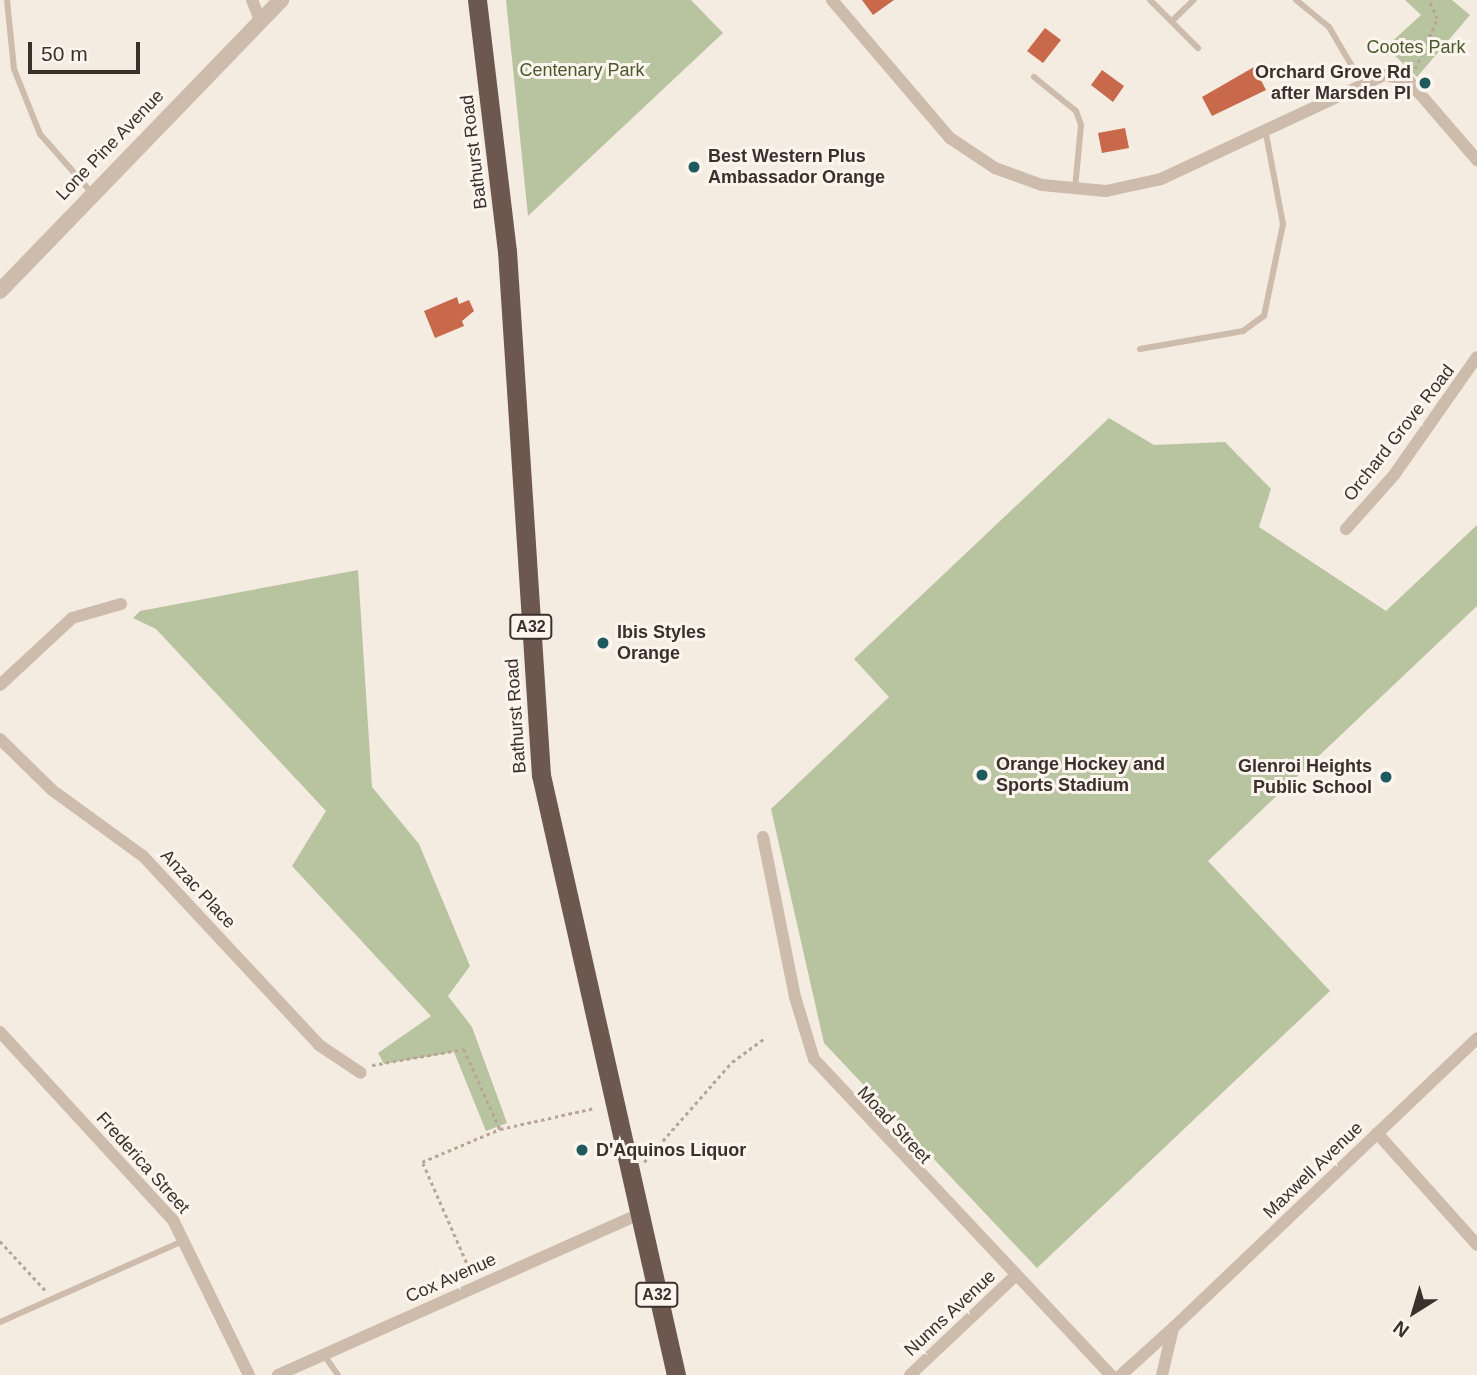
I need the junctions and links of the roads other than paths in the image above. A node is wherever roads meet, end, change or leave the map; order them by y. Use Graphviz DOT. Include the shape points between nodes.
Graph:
graph roads {
  1 [pos="7,0"];
  2 [pos="252,0"];
  3 [pos="281,0"];
  4 [pos="477,0"];
  5 [pos="832,0"];
  6 [pos="1150,0"];
  7 [pos="1194,0"];
  8 [pos="1296,0"];
  9 [pos="260,17"];
  10 [pos="1172,21"];
  11 [pos="1198,48"];
  12 [pos="1034,77"];
  13 [pos="1363,85"];
  14 [pos="1266,134"];
  15 [pos="1477,160"];
  16 [pos="1075,190"];
  17 [pos="92,192"];
  18 [pos="0,291"];
  19 [pos="1140,349"];
  20 [pos="1477,357"];
  21 [pos="1346,529"];
  22 [pos="121,604"];
  23 [pos="0,685"];
  24 [pos="0,739"];
  25 [pos="762,837"];
  26 [pos="0,1032"];
  27 [pos="1477,1038"];
  28 [pos="361,1073"];
  29 [pos="1377,1133"];
  30 [pos="639,1214"];
  31 [pos="187,1239"];
  32 [pos="1477,1245"];
  33 [pos="1014,1277"];
  34 [pos="0,1322"];
  35 [pos="1173,1328"];
  36 [pos="324,1354"];
  37 [pos="249,1375"];
  38 [pos="278,1375"];
  39 [pos="338,1375"];
  40 [pos="676,1375"];
  41 [pos="910,1375"];
  42 [pos="1111,1375"];
  43 [pos="1121,1375"];
  44 [pos="1162,1375"];
  1 -- 17 [label="lane" via="13,69 40,134"];
  2 -- 9 [label="street"];
  3 -- 9 [label="street, Lone Pine Avenue"];
  4 -- 30 [label="highway, Bathurst Road / A32" via="507,251 541,775"];
  5 -- 16 [label="street" via="950,138 1019,178"];
  6 -- 10 [label="lane"];
  7 -- 10 [label="lane"];
  8 -- 13 [label="lane" via="1329,27"];
  9 -- 17 [label="street, Lone Pine Avenue"];
  10 -- 11 [label="lane"];
  12 -- 16 [label="lane" via="1076,111 1081,125"];
  13 -- 14 [label="street"];
  13 -- 15 [label="street" via="1384,75 1408,80"];
  14 -- 16 [label="street" via="1161,179"];
  14 -- 19 [label="lane" via="1283,224 1264,316 1243,331"];
  17 -- 18 [label="street, Lone Pine Avenue"];
  20 -- 21 [label="street, Orchard Grove Road" via="1394,475"];
  22 -- 23 [label="street" via="72,618"];
  24 -- 28 [label="street, Anzac Place" via="52,790 144,856 319,1045"];
  25 -- 33 [label="street, Moad Street" via="795,997 814,1059"];
  26 -- 31 [label="street, Frederica Street"];
  27 -- 29 [label="street, Maxwell Avenue"];
  29 -- 32 [label="street"];
  29 -- 35 [label="street, Maxwell Avenue"];
  30 -- 36 [label="street, Cox Avenue"];
  30 -- 40 [label="highway, Bathurst Road / A32"];
  31 -- 34 [label="lane"];
  31 -- 37 [label="street, Frederica Street"];
  33 -- 41 [label="street, Nunns Avenue"];
  33 -- 42 [label="street, Moad Street"];
  35 -- 43 [label="street, Maxwell Avenue"];
  35 -- 44 [label="street"];
  36 -- 38 [label="street, Cox Avenue"];
  36 -- 39 [label="lane"];
}
